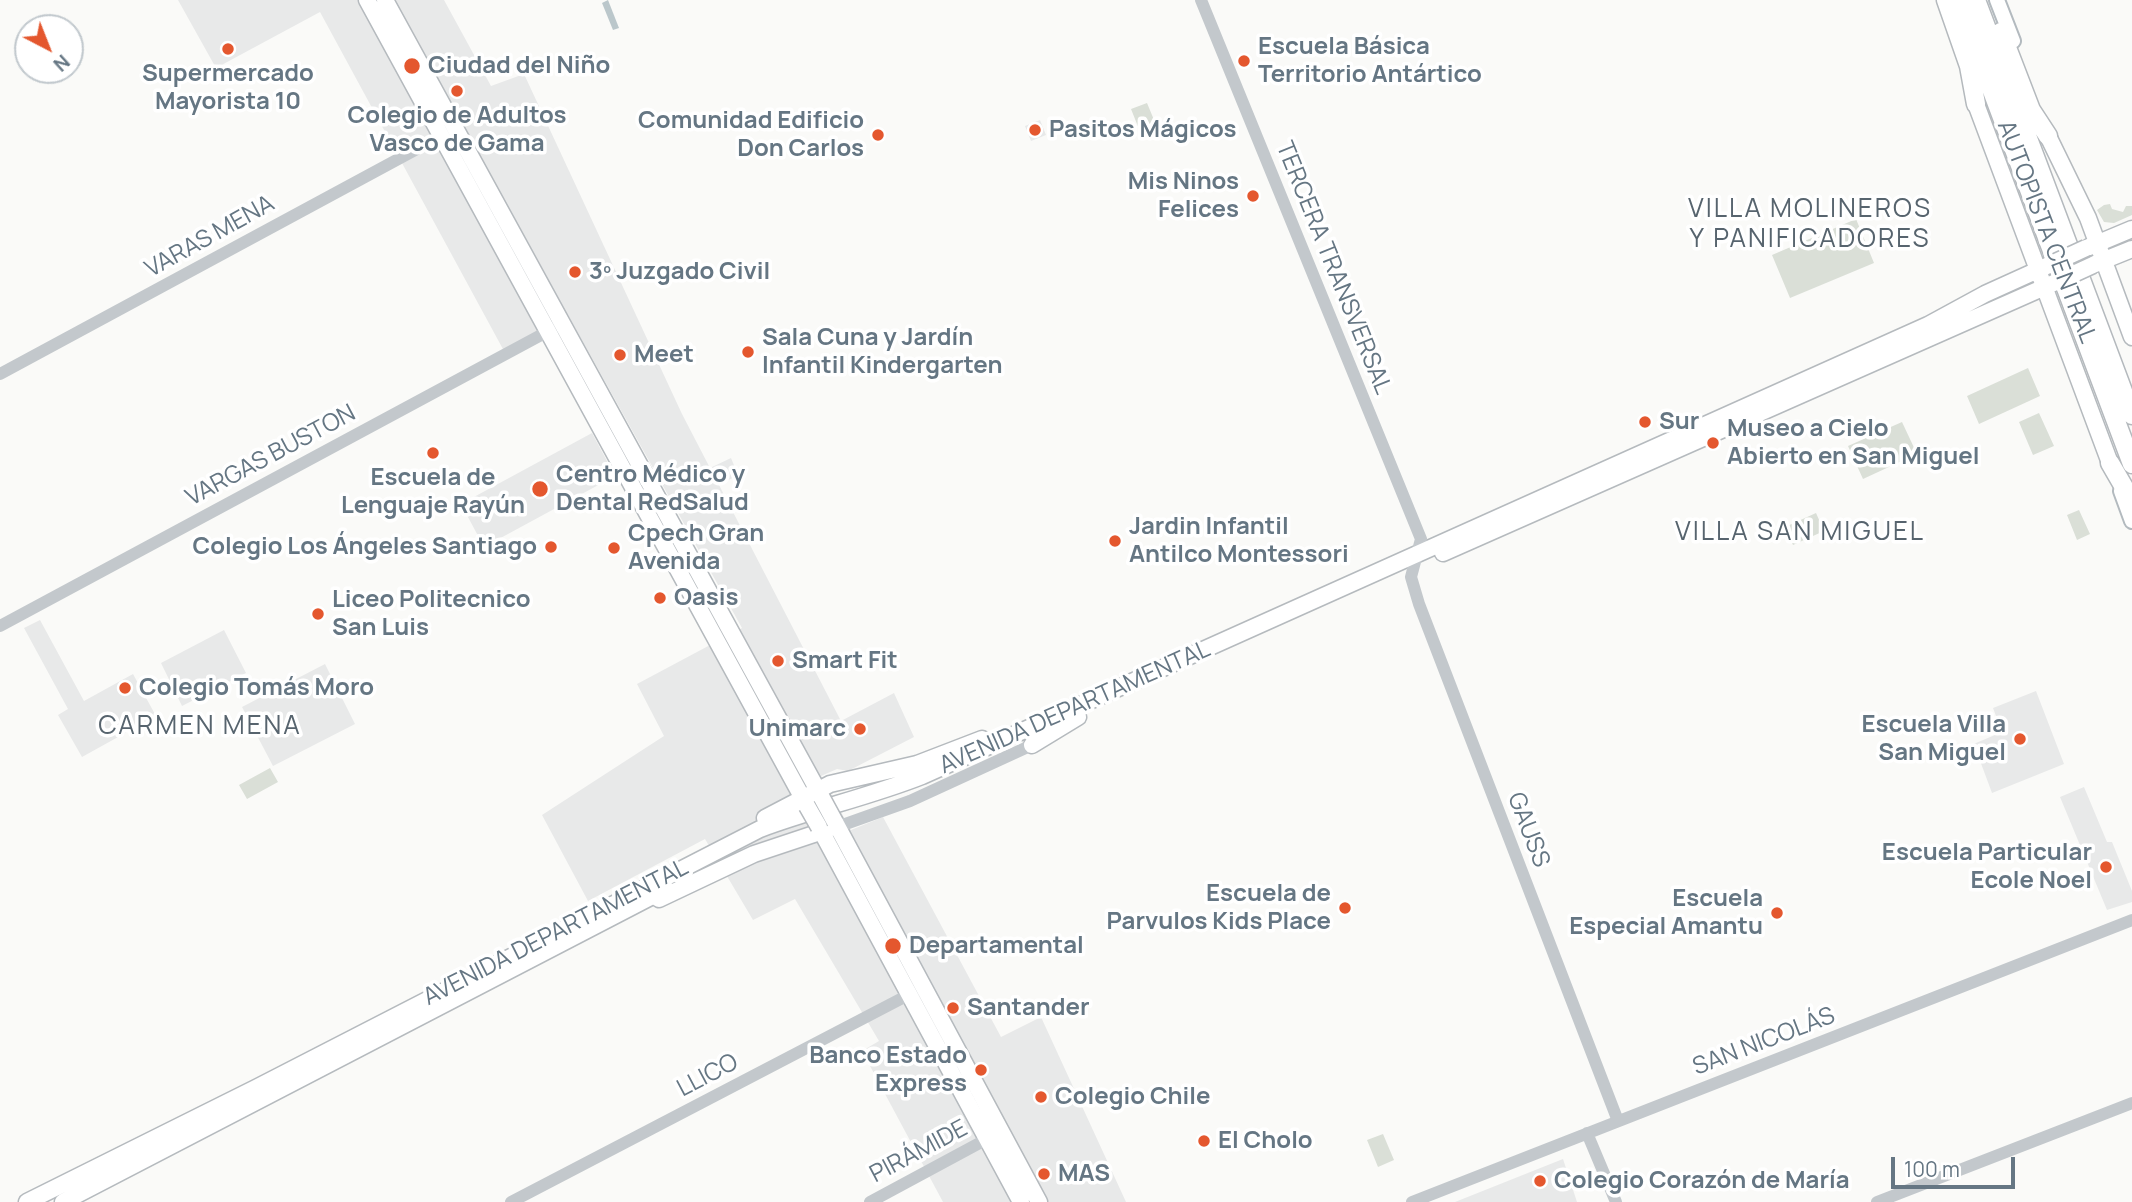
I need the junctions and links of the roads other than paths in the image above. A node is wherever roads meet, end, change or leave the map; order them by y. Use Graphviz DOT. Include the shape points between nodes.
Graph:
graph roads {
  1 [pos="367,0"];
  2 [pos="385,0"];
  3 [pos="1201,0"];
  4 [pos="1937,0"];
  5 [pos="1946,0"];
  6 [pos="1958,0"];
  7 [pos="1976,0"];
  8 [pos="1989,0"];
  9 [pos="1997,0"];
  10 [pos="1976,104"];
  11 [pos="441,136"];
  12 [pos="2048,136"];
  13 [pos="464,143"];
  14 [pos="2132,229"];
  15 [pos="2092,246"];
  16 [pos="2132,249"];
  17 [pos="2099,263"];
  18 [pos="2044,267"];
  19 [pos="2050,285"];
  20 [pos="2022,298"];
  21 [pos="2052,308"];
  22 [pos="562,323"];
  23 [pos="547,331"];
  24 [pos="2132,337"];
  25 [pos="0,374"];
  26 [pos="2132,415"];
  27 [pos="2110,463"];
  28 [pos="2132,464"];
  29 [pos="2132,500"];
  30 [pos="2132,521"];
  31 [pos="1416,559"];
  32 [pos="0,625"];
  33 [pos="1079,717"];
  34 [pos="1029,738"];
  35 [pos="820,794"];
  36 [pos="805,802"];
  37 [pos="828,827"];
  38 [pos="599,919"];
  39 [pos="2132,920"];
  40 [pos="924,987"];
  41 [pos="909,995"];
  42 [pos="2132,1102"];
  43 [pos="1618,1121"];
  44 [pos="993,1133"];
  45 [pos="1587,1133"];
  46 [pos="27,1202"];
  47 [pos="63,1202"];
  48 [pos="511,1202"];
  49 [pos="870,1202"];
  50 [pos="1021,1202"];
  51 [pos="1039,1202"];
  52 [pos="1412,1202"];
  53 [pos="1616,1202"];
  54 [pos="1877,1202"];
  1 -- 11 [label="main road"];
  2 -- 13 [label="main road"];
  3 -- 31 [label="street, TERCERA TRANSVERSAL" via="1420,536"];
  4 -- 10 [label="main road"];
  5 -- 10 [label="highway" via="1969,66"];
  6 -- 28 [label="highway, AUTOPISTA CENTRAL"];
  7 -- 26 [label="highway, AUTOPISTA CENTRAL"];
  8 -- 12 [label="highway" via="2026,97"];
  9 -- 12 [label="main road"];
  10 -- 18 [label="main road"];
  11 -- 13 [label="main road"];
  11 -- 23 [label="main road"];
  11 -- 25 [label="street, VARAS MENA"];
  12 -- 15 [label="main road" via="2079,196"];
  13 -- 22 [label="main road"];
  14 -- 15 [label="main road, AVENIDA DEPARTAMENTAL"];
  15 -- 17 [label="main road"];
  15 -- 18 [label="main road, AVENIDA DEPARTAMENTAL, bridge"];
  16 -- 17 [label="main road, AVENIDA DEPARTAMENTAL"];
  17 -- 19 [label="main road, AVENIDA DEPARTAMENTAL, bridge"];
  17 -- 24 [label="main road"];
  18 -- 19 [label="main road"];
  18 -- 31 [label="main road, AVENIDA DEPARTAMENTAL" via="1928,325"];
  19 -- 20 [label="main road, AVENIDA DEPARTAMENTAL"];
  19 -- 21 [label="main road"];
  20 -- 21 [label="main road"];
  20 -- 31 [label="main road, AVENIDA DEPARTAMENTAL"];
  21 -- 27 [label="main road"];
  22 -- 23 [label="street, VARGAS BUSTON"];
  22 -- 35 [label="main road"];
  23 -- 32 [label="street, VARGAS BUSTON"];
  23 -- 36 [label="main road"];
  27 -- 29 [label="highway"];
  27 -- 30 [label="main road"];
  31 -- 33 [label="main road, AVENIDA DEPARTAMENTAL"];
  31 -- 34 [label="main road, AVENIDA DEPARTAMENTAL"];
  31 -- 43 [label="street, GAUSS" via="1412,583 1419,604"];
  33 -- 34 [label="main road"];
  33 -- 38 [label="main road, AVENIDA DEPARTAMENTAL" via="912,788 768,835"];
  34 -- 35 [label="main road" via="976,740 923,762 830,784"];
  34 -- 37 [label="street, AVENIDA DEPARTAMENTAL" via="909,801"];
  34 -- 38 [label="main road, AVENIDA DEPARTAMENTAL" via="760,829"];
  35 -- 36 [label="main road"];
  35 -- 37 [label="main road, bridge"];
  36 -- 37 [label="main road, bridge"];
  36 -- 38 [label="main road" via="639,884"];
  37 -- 38 [label="main road" via="754,853 641,908"];
  37 -- 40 [label="main road"];
  37 -- 41 [label="main road"];
  38 -- 46 [label="main road, AVENIDA DEPARTAMENTAL"];
  38 -- 47 [label="main road, AVENIDA DEPARTAMENTAL"];
  39 -- 43 [label="street, SAN NICOLÁS"];
  40 -- 41 [label="street, LLICO"];
  40 -- 44 [label="main road"];
  41 -- 44 [label="main road"];
  41 -- 48 [label="street, LLICO"];
  42 -- 54 [label="street"];
  43 -- 45 [label="street, SAN NICOLÁS"];
  44 -- 49 [label="street, PIRÁMIDE"];
  44 -- 50 [label="main road"];
  44 -- 51 [label="main road"];
  45 -- 52 [label="street, SAN NICOLÁS"];
  45 -- 53 [label="street"];
}
